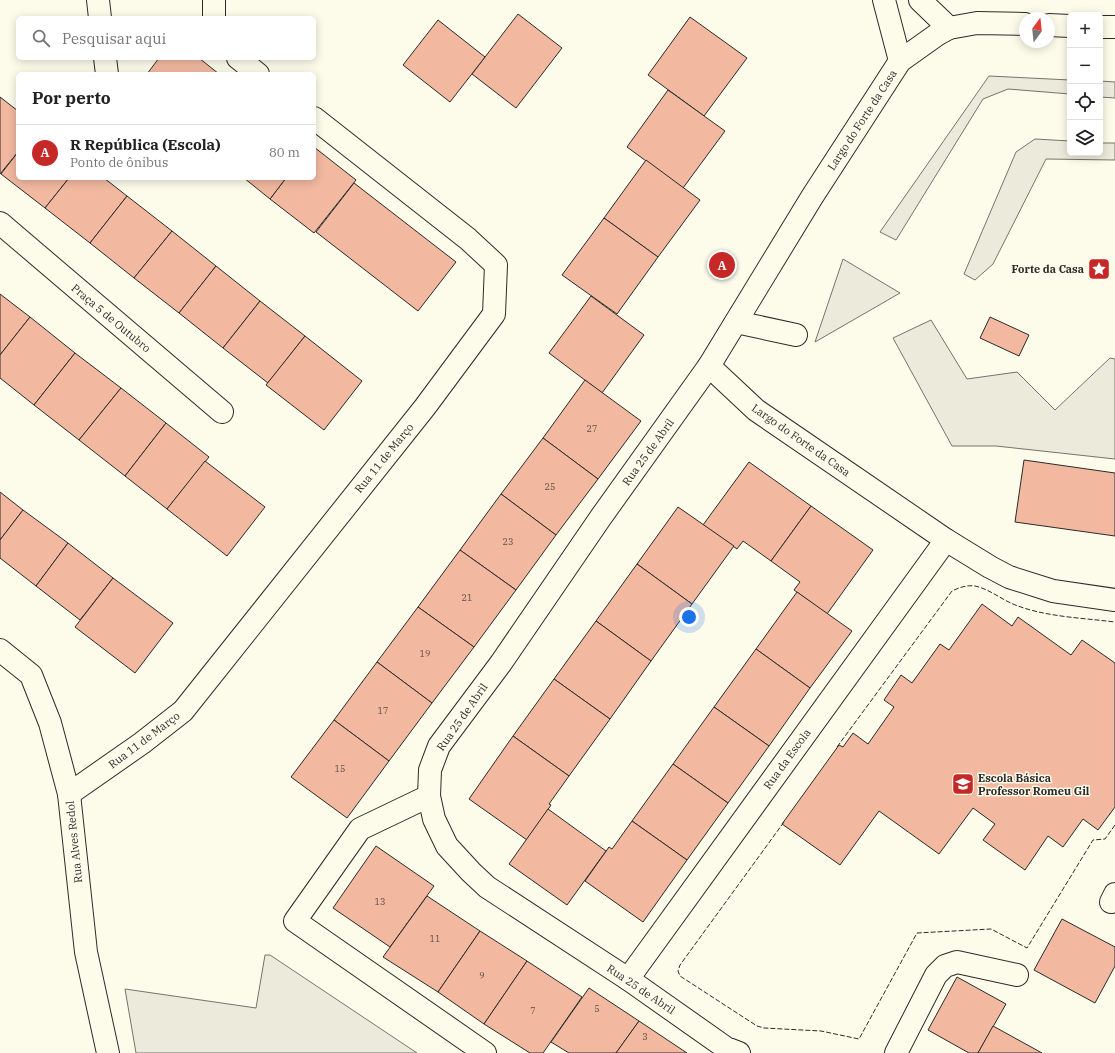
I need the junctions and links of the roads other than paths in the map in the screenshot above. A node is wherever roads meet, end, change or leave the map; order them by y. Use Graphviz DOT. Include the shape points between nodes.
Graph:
graph roads {
  1 [pos="98,0"];
  2 [pos="214,0"];
  3 [pos="884,0"];
  4 [pos="920,0"];
  5 [pos="100,16"];
  6 [pos="214,16"];
  7 [pos="1019,24"];
  8 [pos="1055,25"];
  9 [pos="1067,26"];
  10 [pos="1103,27"];
  11 [pos="1115,27"];
  12 [pos="949,28"];
  13 [pos="105,60"];
  14 [pos="240,60"];
  15 [pos="900,61"];
  16 [pos="107,72"];
  17 [pos="256,72"];
  18 [pos="316,120"];
  19 [pos="0,223"];
  20 [pos="736,322"];
  21 [pos="796,335"];
  22 [pos="709,366"];
  23 [pos="222,412"];
  24 [pos="946,540"];
  25 [pos="1115,600"];
  26 [pos="0,650"];
  27 [pos="69,794"];
  28 [pos="429,796"];
  29 [pos="1017,976"];
  30 [pos="628,979"];
  31 [pos="108,1053"];
  32 [pos="485,1053"];
  33 [pos="739,1053"];
  34 [pos="896,1053"];
  1 -- 5 [label="street"];
  2 -- 6 [label="street"];
  3 -- 15 [label="street, Largo do Forte da Casa"];
  4 -- 12 [label="street"];
  7 -- 12 [label="street, Largo do Forte da Casa" via="977,23"];
  8 -- 9 [label="street"];
  10 -- 11 [label="street"];
  12 -- 15 [label="street, Largo do Forte da Casa"];
  13 -- 16 [label="street"];
  14 -- 17 [label="street"];
  15 -- 20 [label="street, Largo do Forte da Casa" via="812,197"];
  18 -- 27 [label="street, Rua 11 de Março" via="468,239 496,265 494,314 425,407 183,711"];
  19 -- 23 [label="street, Praça 5 de Outubro"];
  20 -- 21 [label="street"];
  20 -- 22 [label="street, Largo do Forte da Casa"];
  22 -- 24 [label="street, Largo do Forte da Casa" via="756,410"];
  22 -- 28 [label="street, Rua 25 de Abril" via="501,663 439,746 430,770"];
  24 -- 25 [label="street, Largo do Forte da Casa" via="1009,577 1053,591"];
  24 -- 30 [label="street, Rua da Escola"];
  26 -- 27 [label="street, Rua Alves Redol" via="31,675 50,723"];
  27 -- 31 [label="street, Rua Alves Redol" via="86,952"];
  28 -- 30 [label="street, Rua 25 de Abril" via="434,819 447,846 487,887"];
  28 -- 32 [label="street" via="360,829 295,922"];
  29 -- 34 [label="street" via="957,962 945,966 936,975"];
  30 -- 33 [label="street, Rua 25 de Abril" via="726,1048"];
}
